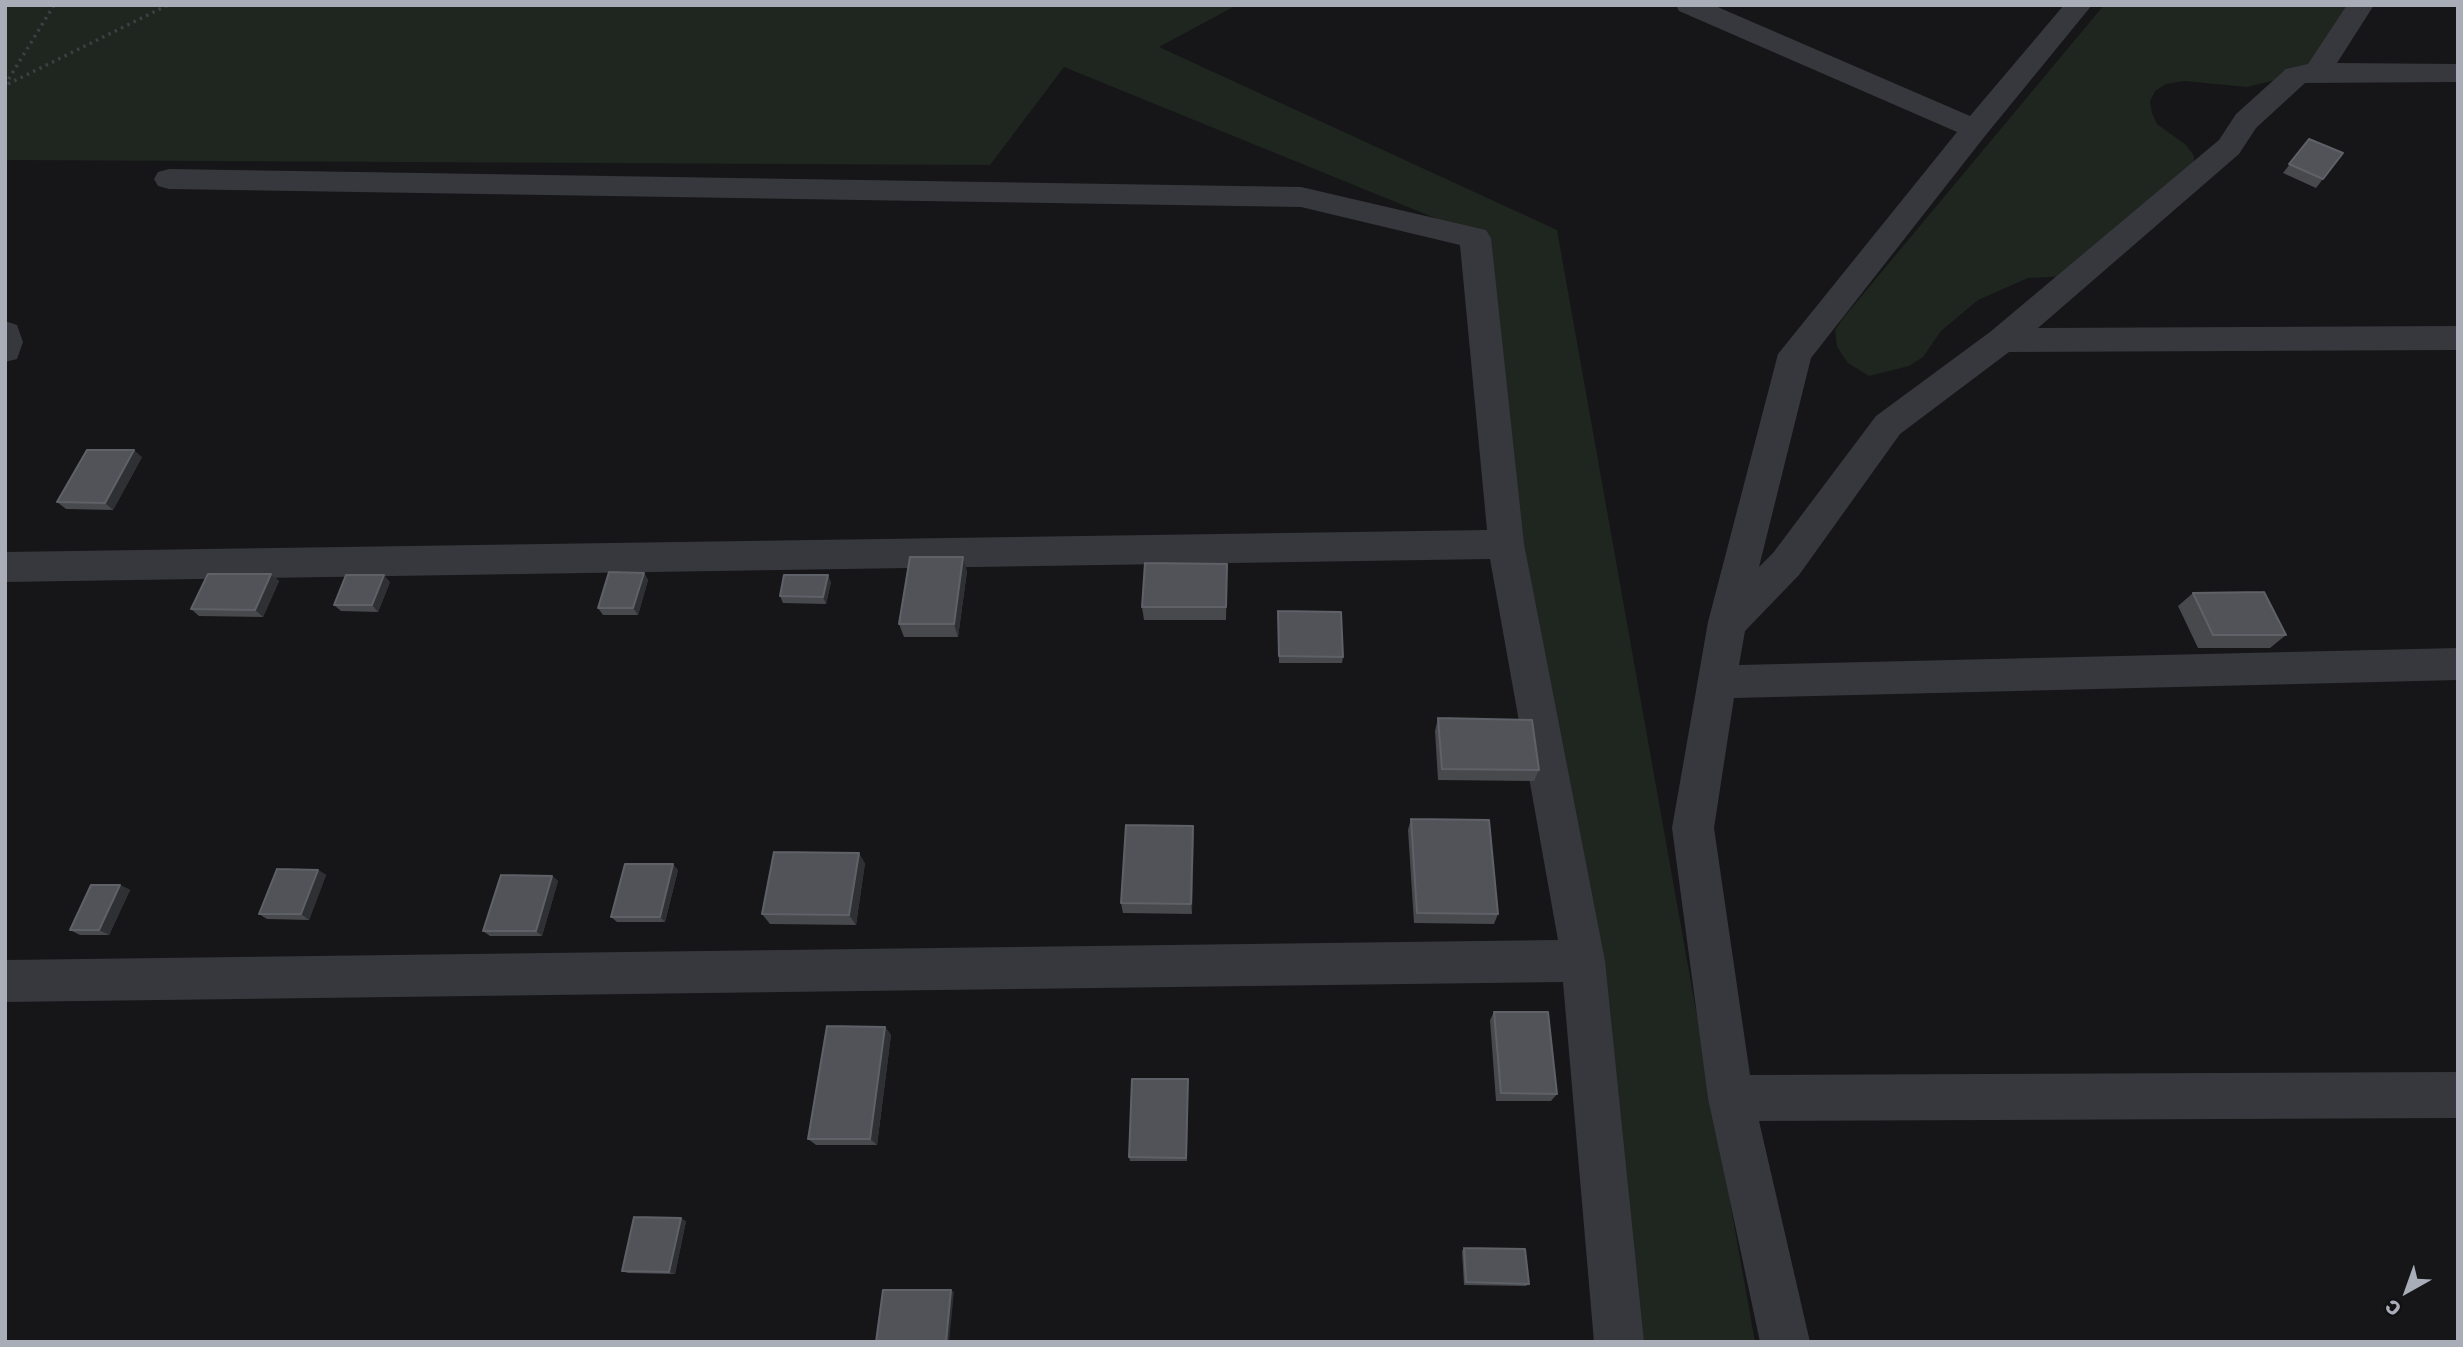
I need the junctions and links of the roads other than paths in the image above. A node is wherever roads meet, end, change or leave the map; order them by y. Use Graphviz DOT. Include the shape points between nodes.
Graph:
graph roads {
  1 [pos="1689,5"];
  2 [pos="2079,5"];
  3 [pos="2361,5"];
  4 [pos="2317,72"];
  5 [pos="2458,73"];
  6 [pos="1975,129"];
  7 [pos="169,179"];
  8 [pos="5,333"];
  9 [pos="2458,338"];
  10 [pos="2003,340"];
  11 [pos="5,350"];
  12 [pos="1506,544"];
  13 [pos="5,567"];
  14 [pos="1727,624"];
  15 [pos="2458,664"];
  16 [pos="1717,682"];
  17 [pos="1583,961"];
  18 [pos="5,981"];
  19 [pos="2458,1095"];
  20 [pos="1731,1098"];
  21 [pos="1619,1342"];
  22 [pos="1785,1342"];
  1 -- 6 [label="street"];
  2 -- 6 [label="street"];
  3 -- 4 [label="street"];
  4 -- 5 [label="street"];
  4 -- 10 [label="street" via="2296,75 2246,121 2228,147"];
  6 -- 14 [label="street" via="1795,354"];
  7 -- 12 [label="street" via="1301,197 1475,238"];
  8 -- 11 [label="street"];
  9 -- 10 [label="street"];
  10 -- 14 [label="street" via="1888,425 1786,564"];
  12 -- 13 [label="street"];
  12 -- 17 [label="street"];
  14 -- 16 [label="street"];
  15 -- 16 [label="street"];
  16 -- 20 [label="street" via="1693,828"];
  17 -- 18 [label="street"];
  17 -- 21 [label="street"];
  19 -- 20 [label="street"];
  20 -- 22 [label="street"];
}
